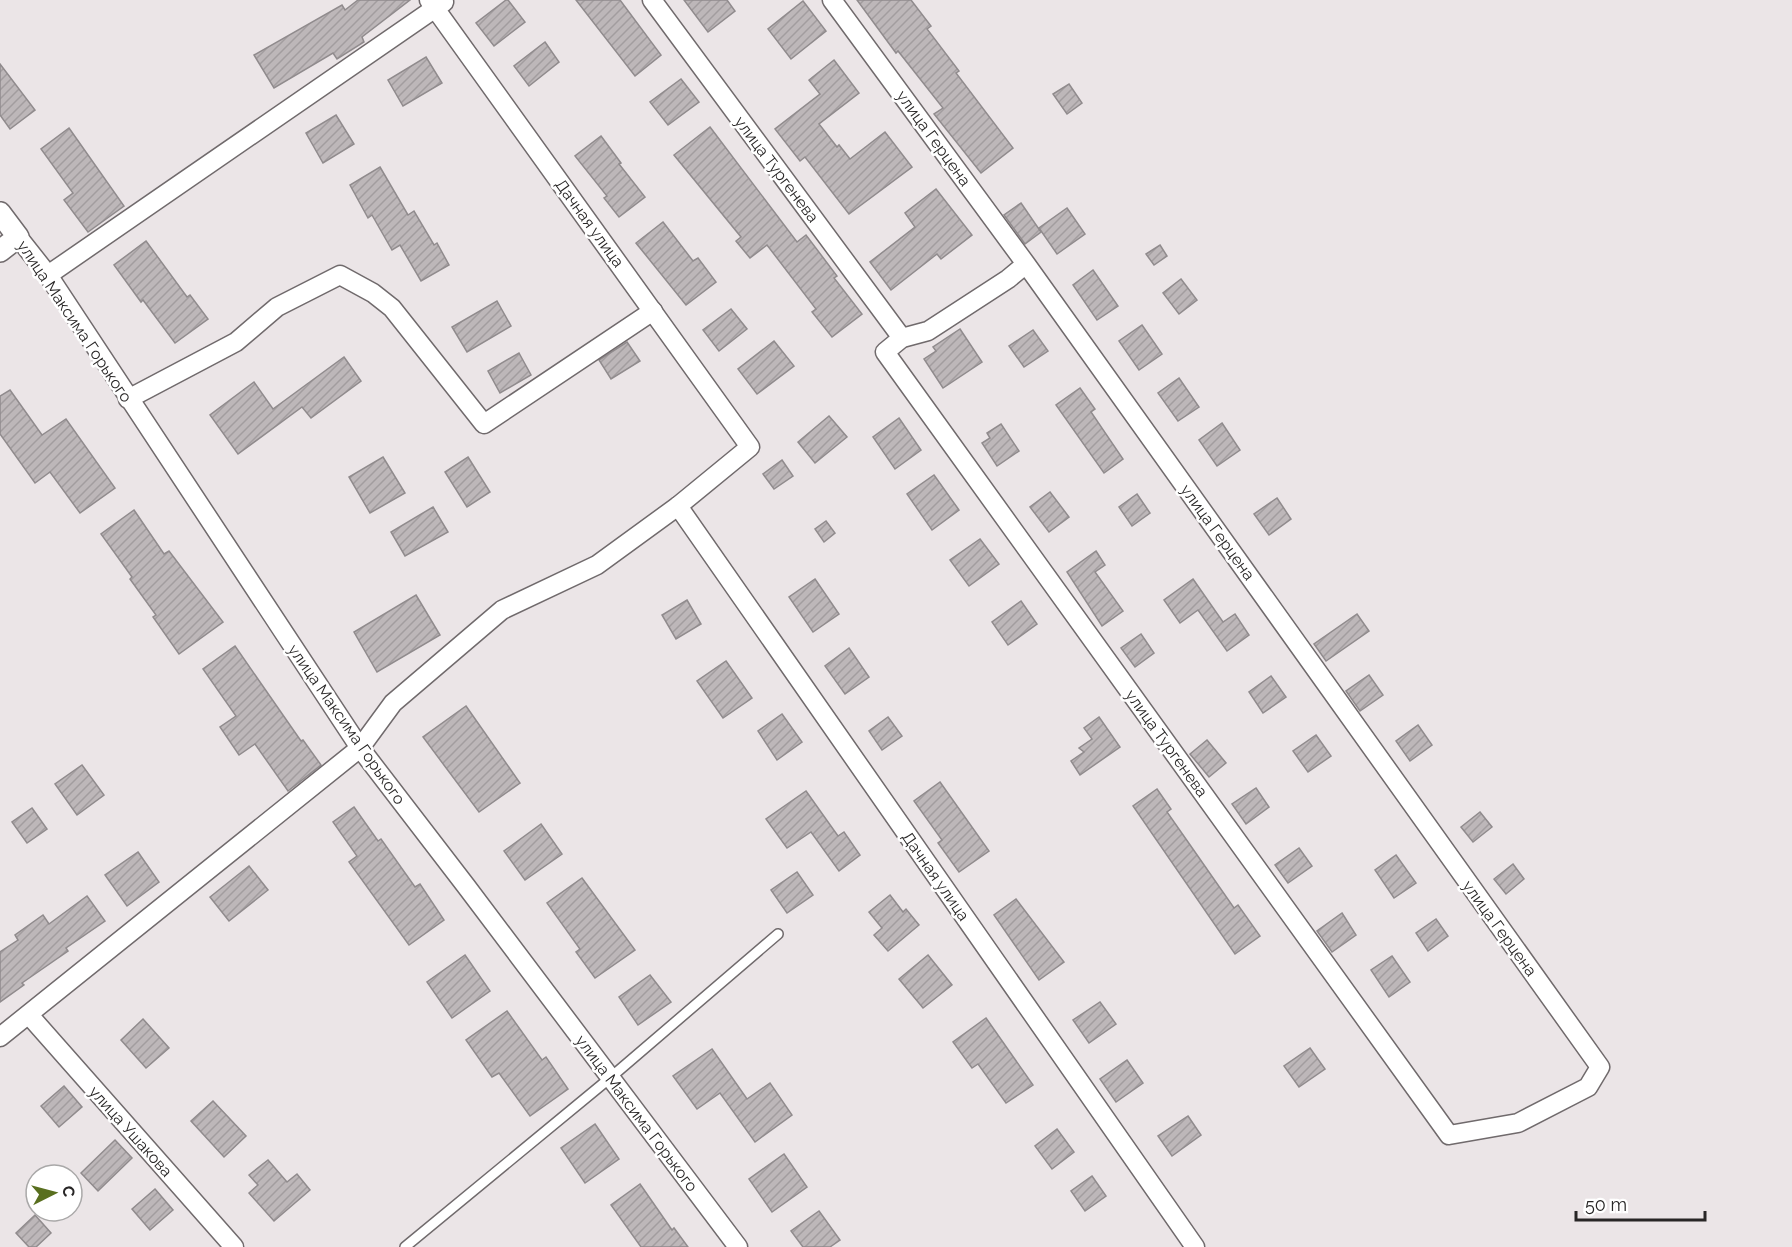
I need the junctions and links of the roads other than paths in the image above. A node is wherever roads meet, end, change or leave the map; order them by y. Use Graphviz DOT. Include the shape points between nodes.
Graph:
graph roads {
  1 [pos="652,0"];
  2 [pos="832,0"];
  3 [pos="437,2"];
  4 [pos="0,213"];
  5 [pos="18,237"];
  6 [pos="0,251"];
  7 [pos="1026,264"];
  8 [pos="48,275"];
  9 [pos="653,311"];
  10 [pos="902,338"];
  11 [pos="128,399"];
  12 [pos="678,506"];
  13 [pos="360,748"];
  14 [pos="778,934"];
  15 [pos="28,1015"];
  16 [pos="0,1037"];
  17 [pos="610,1078"];
  18 [pos="1449,1135"];
  19 [pos="234,1247"];
  20 [pos="405,1247"];
  21 [pos="738,1247"];
  22 [pos="1195,1247"];
  1 -- 10 [label="street, улица Тургенева"];
  2 -- 7 [label="street, улица Герцена"];
  3 -- 8 [label="street"];
  3 -- 9 [label="street, Дачная улица"];
  4 -- 5 [label="street, улица Максима Горького"];
  5 -- 6 [label="street"];
  5 -- 8 [label="street, улица Максима Горького"];
  7 -- 10 [label="street" via="928,332"];
  7 -- 18 [label="street, улица Герцена" via="1600,1067 1588,1087 1518,1123"];
  8 -- 11 [label="street, улица Максима Горького"];
  9 -- 11 [label="street" via="484,424 392,308 340,275 277,307 236,342"];
  9 -- 12 [label="street, Дачная улица" via="750,447"];
  10 -- 18 [label="street, улица Тургенева" via="885,352"];
  11 -- 13 [label="street, улица Максима Горького"];
  12 -- 13 [label="street" via="597,565 502,610 393,703"];
  12 -- 22 [label="street, Дачная улица"];
  13 -- 15 [label="street"];
  13 -- 17 [label="street, улица Максима Горького"];
  14 -- 17 [label="lane"];
  15 -- 16 [label="street"];
  15 -- 19 [label="street, улица Ушакова"];
  17 -- 20 [label="lane"];
  17 -- 21 [label="street, улица Максима Горького"];
}
